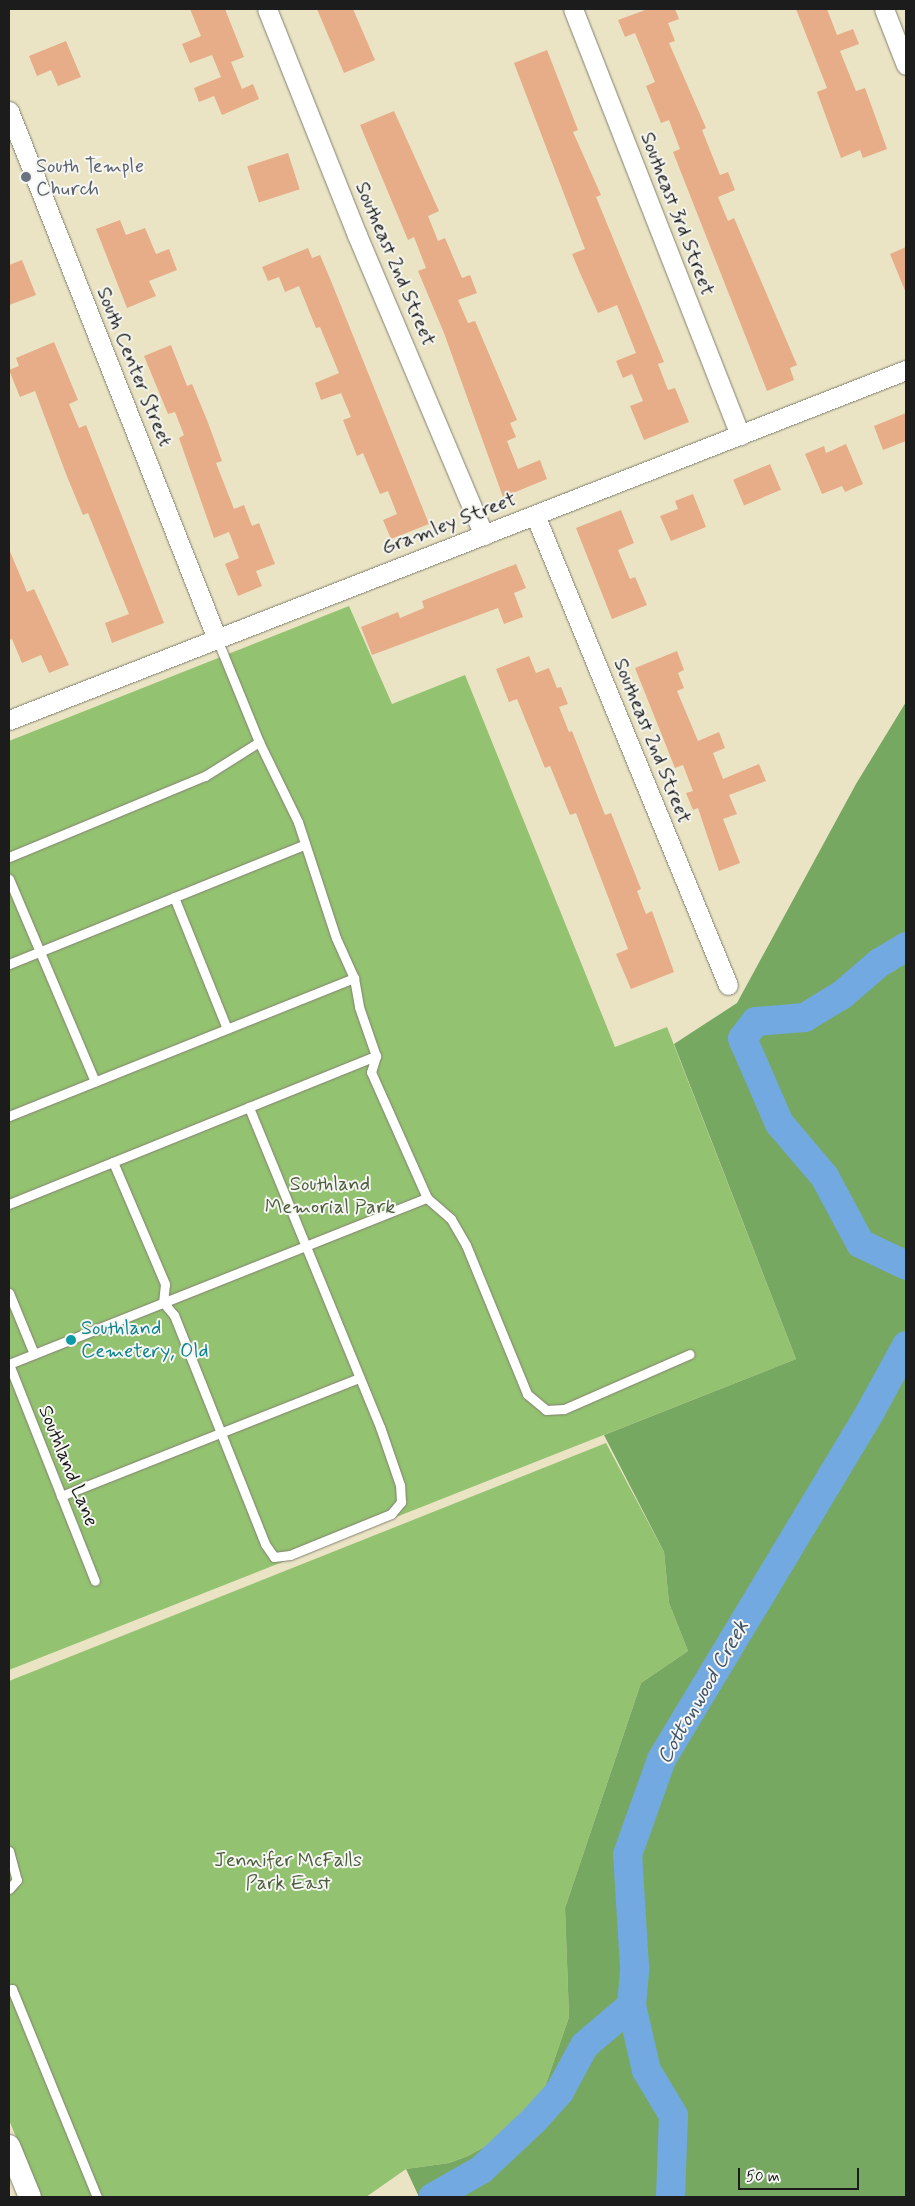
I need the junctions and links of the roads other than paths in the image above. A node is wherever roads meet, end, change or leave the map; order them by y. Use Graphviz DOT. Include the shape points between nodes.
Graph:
graph roads {
  1 [pos="268,9"];
  2 [pos="573,9"];
  3 [pos="884,9"];
  4 [pos="906,65"];
  5 [pos="9,111"];
  6 [pos="906,370"];
  7 [pos="740,435"];
  8 [pos="535,515"];
  9 [pos="484,534"];
  10 [pos="217,639"];
  11 [pos="9,720"];
  12 [pos="259,742"];
  13 [pos="303,845"];
  14 [pos="9,857"];
  15 [pos="9,879"];
  16 [pos="174,897"];
  17 [pos="40,951"];
  18 [pos="9,964"];
  19 [pos="354,978"];
  20 [pos="728,985"];
  21 [pos="226,1029"];
  22 [pos="376,1056"];
  23 [pos="95,1082"];
  24 [pos="249,1107"];
  25 [pos="9,1116"];
  26 [pos="113,1162"];
  27 [pos="427,1198"];
  28 [pos="9,1204"];
  29 [pos="304,1247"];
  30 [pos="9,1293"];
  31 [pos="163,1302"];
  32 [pos="34,1354"];
  33 [pos="690,1354"];
  34 [pos="9,1364"];
  35 [pos="360,1378"];
  36 [pos="221,1433"];
  37 [pos="61,1496"];
  38 [pos="96,1582"];
  39 [pos="9,1851"];
  40 [pos="9,1889"];
  41 [pos="10,1987"];
  42 [pos="9,2146"];
  43 [pos="30,2197"];
  44 [pos="97,2197"];
  1 -- 9 [label="street, Southeast 2nd Street" via="357,235"];
  2 -- 7 [label="street, Southeast 3rd Street"];
  3 -- 4 [label="street"];
  5 -- 10 [label="street, South Center Street"];
  6 -- 7 [label="street, Gramley Street"];
  7 -- 8 [label="street, Gramley Street"];
  8 -- 9 [label="street, Gramley Street"];
  8 -- 20 [label="street, Southeast 2nd Street"];
  9 -- 10 [label="street, Gramley Street"];
  10 -- 11 [label="street, Gramley Street"];
  10 -- 12 [label="lane"];
  12 -- 13 [label="lane" via="298,822"];
  12 -- 14 [label="lane" via="205,776"];
  13 -- 16 [label="lane"];
  13 -- 19 [label="lane"];
  15 -- 17 [label="lane"];
  16 -- 17 [label="lane"];
  16 -- 21 [label="lane"];
  17 -- 18 [label="lane"];
  17 -- 23 [label="lane"];
  19 -- 21 [label="lane"];
  19 -- 22 [label="lane" via="359,1007"];
  21 -- 23 [label="lane"];
  22 -- 24 [label="lane"];
  22 -- 27 [label="lane" via="372,1072"];
  23 -- 25 [label="lane"];
  24 -- 26 [label="lane"];
  24 -- 29 [label="lane"];
  26 -- 28 [label="lane"];
  26 -- 31 [label="lane" via="165,1284"];
  27 -- 29 [label="lane"];
  27 -- 33 [label="lane" via="451,1218 469,1253 527,1394 546,1410 564,1409"];
  29 -- 31 [label="lane"];
  29 -- 35 [label="lane"];
  30 -- 32 [label="lane"];
  31 -- 32 [label="lane"];
  31 -- 36 [label="lane" via="174,1316"];
  32 -- 34 [label="lane"];
  34 -- 37 [label="lane, Southland Lane"];
  35 -- 36 [label="lane"];
  35 -- 36 [label="lane" via="400,1485 401,1502 391,1514 290,1555 274,1557 265,1544"];
  36 -- 37 [label="lane"];
  37 -- 38 [label="lane, Southland Lane"];
  39 -- 40 [label="lane" via="17,1880"];
  41 -- 44 [label="lane"];
  42 -- 43 [label="street"];
}
